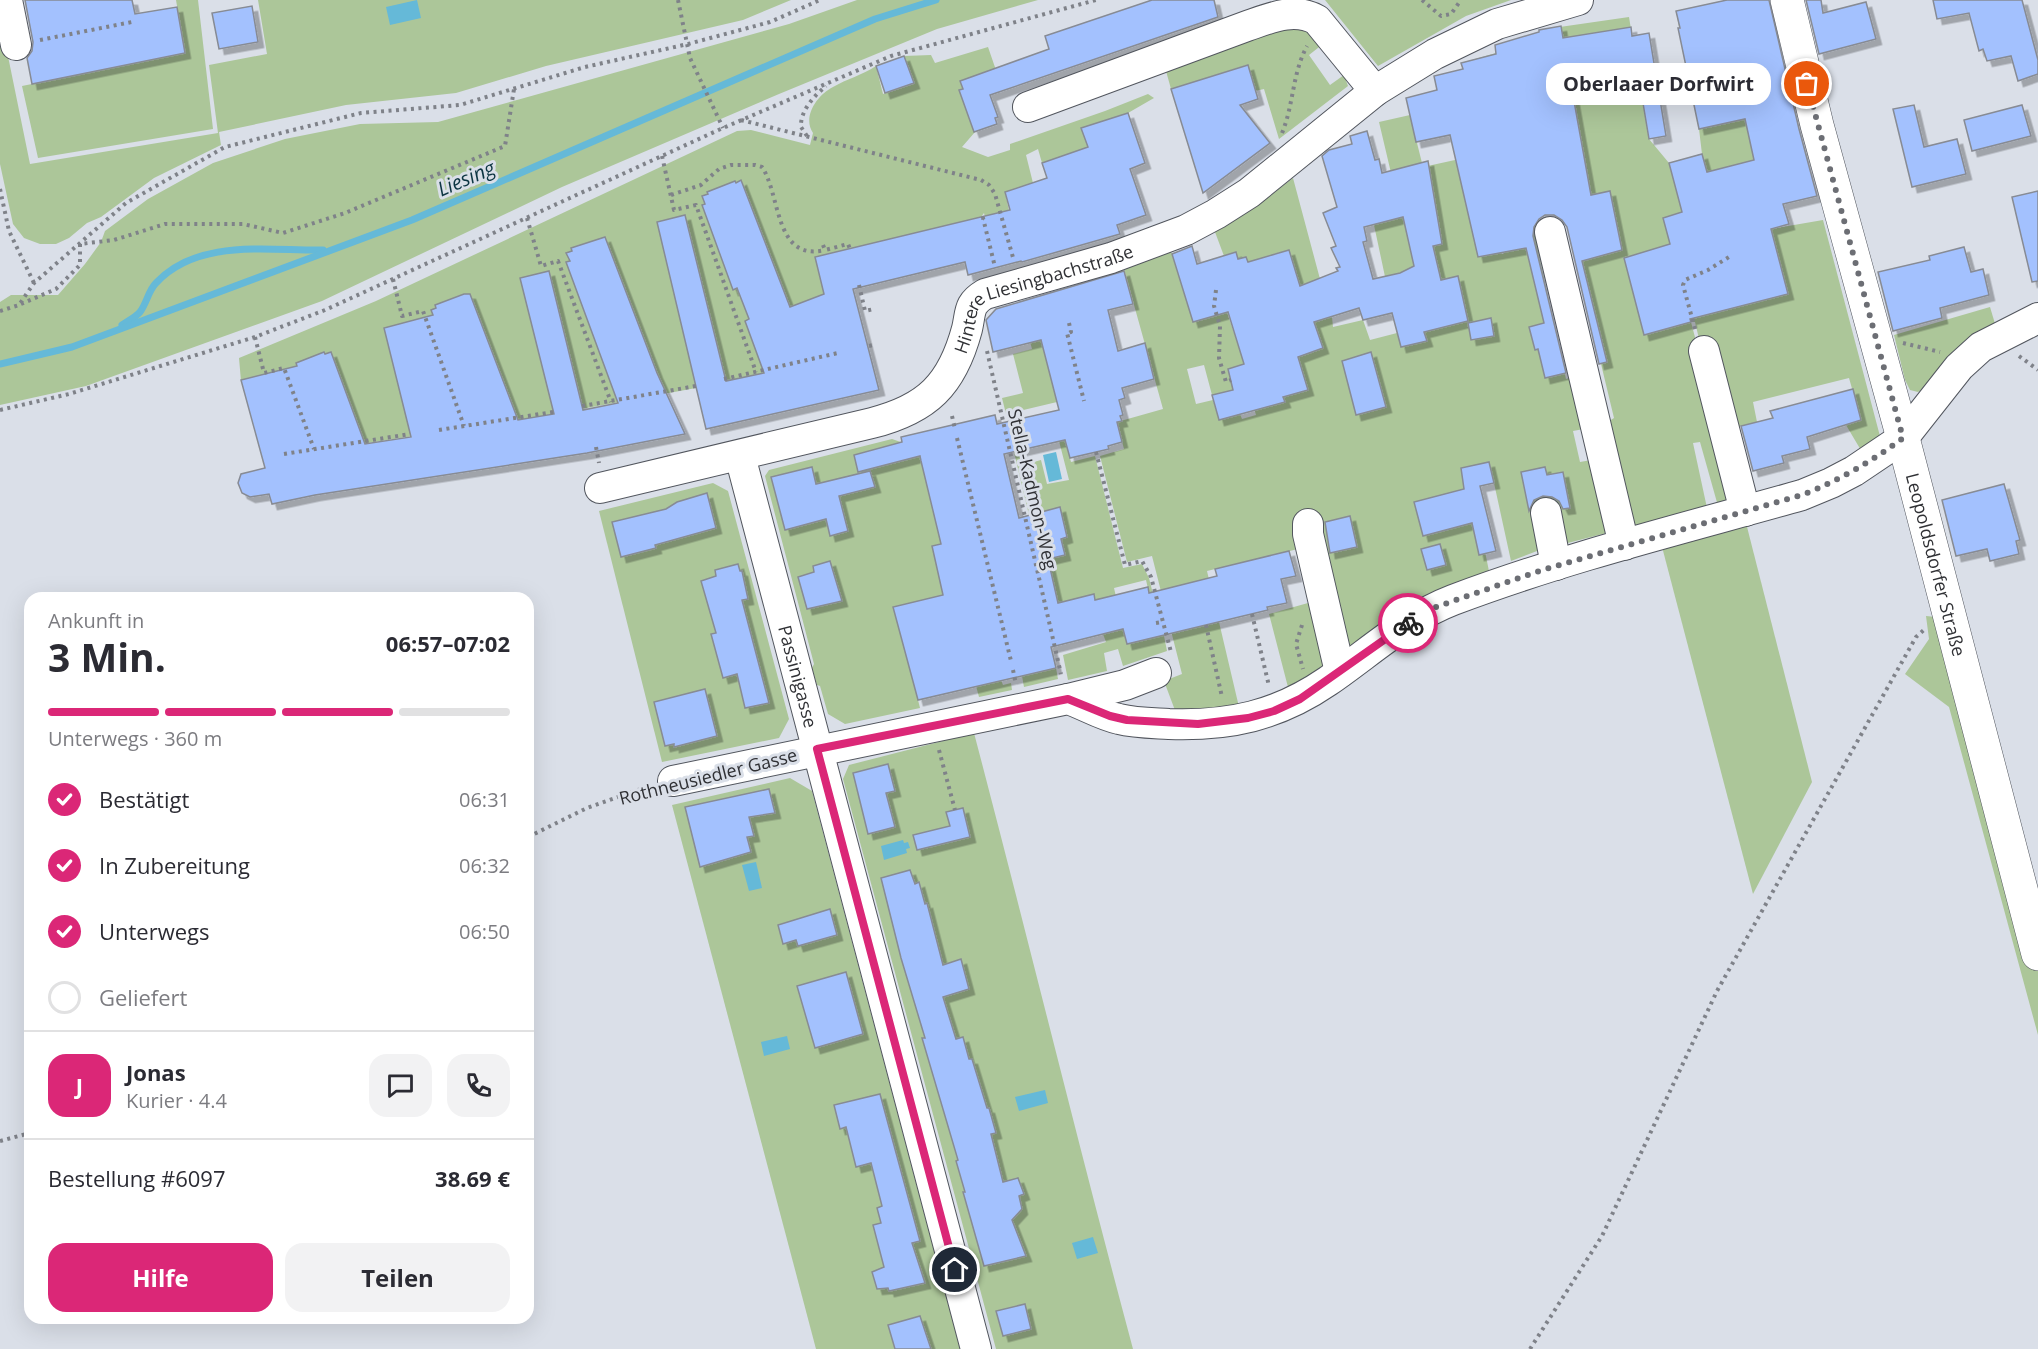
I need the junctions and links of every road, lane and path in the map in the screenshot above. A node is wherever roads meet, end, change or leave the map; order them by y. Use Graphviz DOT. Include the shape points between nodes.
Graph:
graph roads {
  1 [pos="7,0"];
  2 [pos="678,0"];
  3 [pos="820,0"];
  4 [pos="1096,0"];
  5 [pos="1422,0"];
  6 [pos="1461,0"];
  7 [pos="1578,0"];
  8 [pos="1787,0"];
  9 [pos="132,22"];
  10 [pos="1309,42"];
  11 [pos="688,44"];
  12 [pos="16,45"];
  13 [pos="831,82"];
  14 [pos="514,89"];
  15 [pos="1375,91"];
  16 [pos="1028,107"];
  17 [pos="741,120"];
  18 [pos="722,126"];
  19 [pos="807,137"];
  20 [pos="1279,139"];
  21 [pos="662,156"];
  22 [pos="0,189"];
  23 [pos="671,195"];
  24 [pos="527,218"];
  25 [pos="982,219"];
  26 [pos="1550,232"];
  27 [pos="80,244"];
  28 [pos="823,245"];
  29 [pos="850,249"];
  30 [pos="825,250"];
  31 [pos="1008,277"];
  32 [pos="393,279"];
  33 [pos="34,283"];
  34 [pos="859,285"];
  35 [pos="1216,290"];
  36 [pos="19,305"];
  37 [pos="874,309"];
  38 [pos="0,311"];
  39 [pos="2038,318"];
  40 [pos="1069,323"];
  41 [pos="255,337"];
  42 [pos="1902,343"];
  43 [pos="986,345"];
  44 [pos="1704,351"];
  45 [pos="838,353"];
  46 [pos="1968,359"];
  47 [pos="756,372"];
  48 [pos="724,380"];
  49 [pos="1231,380"];
  50 [pos="696,386"];
  51 [pos="1084,401"];
  52 [pos="611,402"];
  53 [pos="582,406"];
  54 [pos="0,410"];
  55 [pos="553,412"];
  56 [pos="952,417"];
  57 [pos="464,426"];
  58 [pos="955,429"];
  59 [pos="439,430"];
  60 [pos="410,434"];
  61 [pos="957,438"];
  62 [pos="1903,438"];
  63 [pos="596,447"];
  64 [pos="314,449"];
  65 [pos="1096,452"];
  66 [pos="284,454"];
  67 [pos="740,456"];
  68 [pos="600,478"];
  69 [pos="1745,511"];
  70 [pos="1546,513"];
  71 [pos="1308,524"];
  72 [pos="1624,545"];
  73 [pos="1556,566"];
  74 [pos="1948,610"];
  75 [pos="1252,614"];
  76 [pos="1163,622"];
  77 [pos="1156,623"];
  78 [pos="1206,625"];
  79 [pos="1011,661"];
  80 [pos="1013,670"];
  81 [pos="1340,672"];
  82 [pos="1156,673"];
  83 [pos="1018,691"];
  84 [pos="1066,691"];
  85 [pos="1274,711"];
  86 [pos="1227,722"];
  87 [pos="932,727"];
  88 [pos="817,749"];
  89 [pos="673,781"];
  90 [pos="955,810"];
  91 [pos="534,834"];
  92 [pos="2038,954"];
  93 [pos="24,1135"];
  94 [pos="0,1141"];
  95 [pos="976,1349"];
  96 [pos="1530,1349"];
  1 -- 12 [label="street"];
  2 -- 11 [label="path"];
  3 -- 11 [label="path" via="770,22"];
  4 -- 13 [label="path" via="891,56"];
  5 -- 6 [label="path" via="1441,16 1451,14"];
  7 -- 15 [label="street, Hintere Liesingbachstraße" via="1497,24 1435,54"];
  8 -- 62 [label="main road, Leopoldsdorfer Straße" via="1817,125"];
  9 -- 12 [label="path"];
  10 -- 20 [label="path" via="1300,60"];
  11 -- 14 [label="path" via="585,67"];
  11 -- 18 [label="path" via="690,58"];
  13 -- 17 [label="path"];
  13 -- 19 [label="path" via="803,114 801,127"];
  14 -- 27 [label="path" via="460,105 361,113 225,147 126,203"];
  14 -- 27 [label="path" via="505,146 345,213 283,232 243,224 165,224 114,240"];
  15 -- 16 [label="street" via="1329,32 1307,14 1276,16"];
  15 -- 31 [label="street, Hintere Liesingbachstraße" via="1249,193 1186,230 1112,258"];
  17 -- 18 [label="path"];
  17 -- 19 [label="path"];
  18 -- 21 [label="path"];
  19 -- 31 [label="path" via="990,185 995,194"];
  21 -- 23 [label="path"];
  21 -- 24 [label="path"];
  22 -- 33 [label="path" via="9,231"];
  23 -- 30 [label="path" via="701,185 719,169 731,165 762,167 790,240 810,253"];
  23 -- 47 [label="path" via="675,210 696,205"];
  24 -- 32 [label="path"];
  24 -- 52 [label="path" via="542,266 558,261"];
  25 -- 31 [label="path"];
  26 -- 72 [label="street"];
  27 -- 33 [label="path"];
  27 -- 36 [label="path" via="80,265 56,289"];
  28 -- 30 [label="path"];
  29 -- 30 [label="path" via="848,244"];
  31 -- 67 [label="street, Hintere Liesingbachstraße" via="975,301 948,376 918,406 891,418"];
  32 -- 41 [label="path"];
  32 -- 57 [label="path" via="402,316 423,311"];
  33 -- 36 [label="path"];
  34 -- 37 [label="path" via="865,311"];
  35 -- 49 [label="path" via="1219,358 1226,382"];
  36 -- 38 [label="path"];
  39 -- 46 [label="street" via="1988,343"];
  40 -- 51 [label="path" via="1071,332 1067,333"];
  41 -- 54 [label="path"];
  41 -- 64 [label="path" via="264,373 284,368"];
  42 -- 46 [label="path"];
  43 -- 84 [label="path, Stella-Kadmon-Weg"];
  44 -- 69 [label="street"];
  45 -- 47 [label="path"];
  46 -- 62 [label="street"];
  47 -- 48 [label="path"];
  50 -- 52 [label="path"];
  52 -- 53 [label="path"];
  55 -- 57 [label="path"];
  56 -- 58 [label="path"];
  57 -- 59 [label="path"];
  60 -- 64 [label="path"];
  61 -- 79 [label="path"];
  62 -- 69 [label="street" via="1831,483"];
  62 -- 74 [label="main road, Leopoldsdorfer Straße"];
  63 -- 68 [label="path"];
  64 -- 66 [label="path"];
  65 -- 76 [label="path" via="1125,565 1142,561 1151,577"];
  67 -- 68 [label="street, Hintere Liesingbachstraße"];
  67 -- 88 [label="street, Passinigasse"];
  69 -- 72 [label="street"];
  70 -- 73 [label="street"];
  71 -- 81 [label="street"];
  72 -- 73 [label="street"];
  73 -- 81 [label="street" via="1433,608"];
  74 -- 92 [label="main road, Leopoldsdorfer Straße"];
  74 -- 96 [label="path" via="1916,637 1717,991 1602,1236"];
  75 -- 85 [label="path"];
  76 -- 77 [label="path"];
  76 -- 82 [label="path" via="1171,653 1152,660"];
  78 -- 86 [label="path"];
  80 -- 83 [label="path"];
  81 -- 85 [label="street"];
  82 -- 84 [label="street, Rothneusiedler Gasse" via="1125,686"];
  84 -- 86 [label="street" via="1110,716 1127,720"];
  84 -- 87 [label="street, Rothneusiedler Gasse"];
  85 -- 86 [label="street"];
  87 -- 88 [label="street, Rothneusiedler Gasse"];
  87 -- 90 [label="path"];
  88 -- 89 [label="street, Rothneusiedler Gasse"];
  88 -- 95 [label="street, Passinigasse"];
  89 -- 91 [label="path, Rothneusiedler Gasse" via="616,797"];
  93 -- 94 [label="path"];
}
